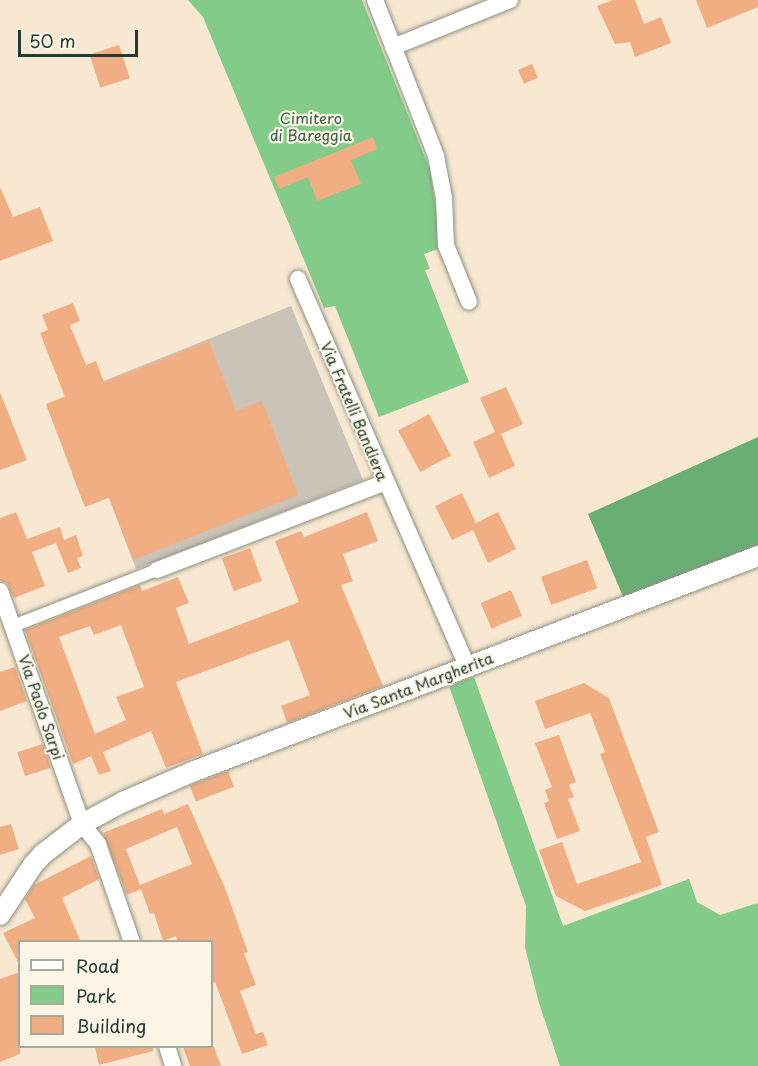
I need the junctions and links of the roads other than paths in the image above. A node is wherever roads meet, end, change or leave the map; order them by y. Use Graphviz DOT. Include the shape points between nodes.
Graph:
graph roads {
  1 [pos="375,0"];
  2 [pos="510,0"];
  3 [pos="393,47"];
  4 [pos="298,279"];
  5 [pos="469,302"];
  6 [pos="386,482"];
  7 [pos="758,556"];
  8 [pos="157,570"];
  9 [pos="0,591"];
  10 [pos="13,626"];
  11 [pos="467,666"];
  12 [pos="82,824"];
  13 [pos="0,915"];
  14 [pos="131,940"];
  15 [pos="167,1048"];
  16 [pos="173,1066"];
  1 -- 3 [label="street"];
  2 -- 3 [label="street"];
  3 -- 5 [label="street" via="436,156 444,198 446,245"];
  4 -- 6 [label="street, Via Fratelli Bandiera"];
  6 -- 8 [label="street"];
  6 -- 11 [label="street, Via Fratelli Bandiera"];
  7 -- 11 [label="street, Via Santa Margherita"];
  8 -- 10 [label="street"];
  9 -- 10 [label="street, Via Paolo Sarpi"];
  10 -- 12 [label="street, Via Paolo Sarpi"];
  11 -- 12 [label="street, Via Santa Margherita" via="192,772 123,801"];
  12 -- 13 [label="street, Via Santa Margherita" via="58,840 33,865"];
  12 -- 14 [label="street, Via Paolo Sarpi" via="98,844"];
  15 -- 16 [label="street"];
}
